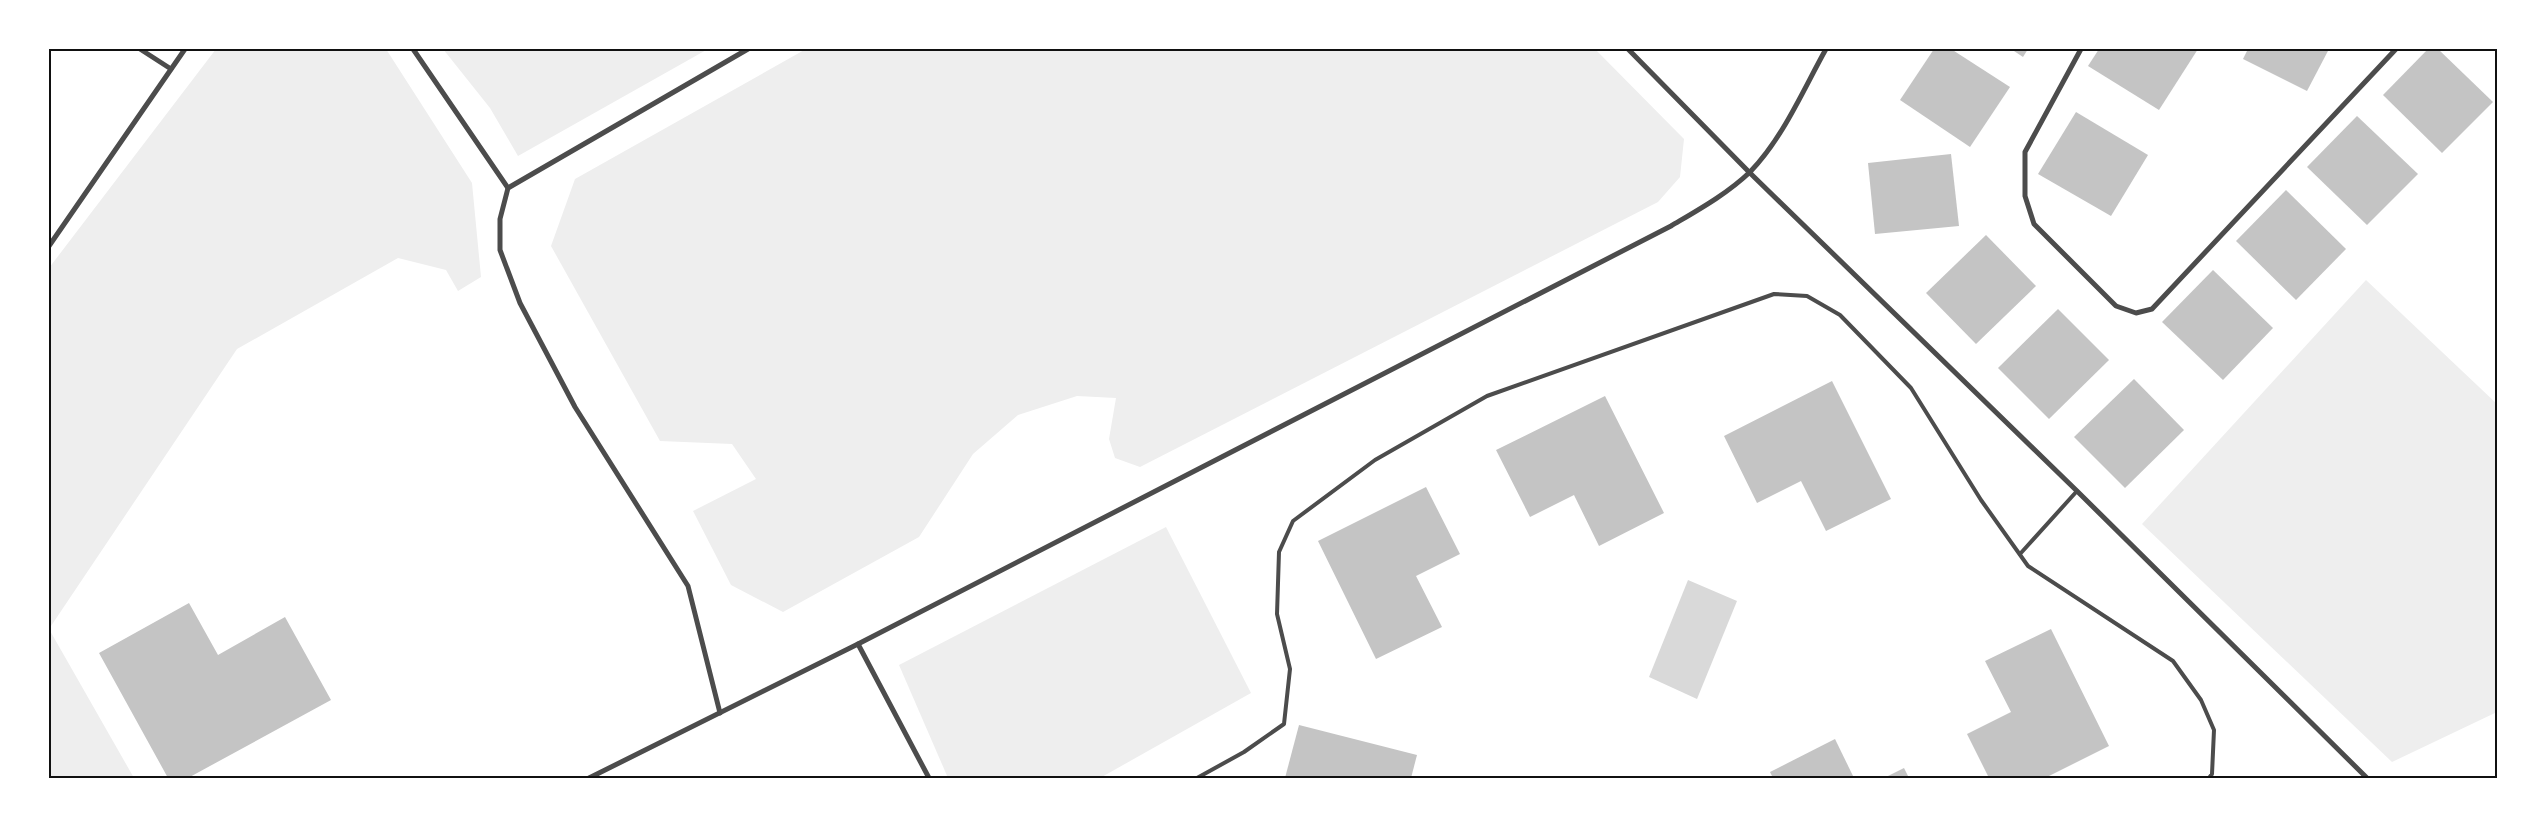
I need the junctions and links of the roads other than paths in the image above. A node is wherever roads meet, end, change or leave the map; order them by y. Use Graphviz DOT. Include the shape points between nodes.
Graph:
graph roads {
  1 [pos="140,49"];
  2 [pos="185,49"];
  3 [pos="413,49"];
  4 [pos="748,49"];
  5 [pos="1628,49"];
  6 [pos="1826,49"];
  7 [pos="2081,49"];
  8 [pos="2396,49"];
  9 [pos="171,69"];
  10 [pos="1749,172"];
  11 [pos="508,188"];
  12 [pos="49,246"];
  13 [pos="2077,491"];
  14 [pos="2020,554"];
  15 [pos="858,644"];
  16 [pos="720,713"];
  17 [pos="589,778"];
  18 [pos="929,778"];
  19 [pos="1197,778"];
  20 [pos="2209,778"];
  21 [pos="2367,778"];
  1 -- 9 [label="street"];
  2 -- 9 [label="street"];
  3 -- 11 [label="street"];
  4 -- 11 [label="street"];
  5 -- 10 [label="street"];
  6 -- 10 [label="street" via="1781,129"];
  7 -- 8 [label="street" via="2025,152 2024,196 2034,224 2116,306 2136,313 2152,309"];
  9 -- 12 [label="street"];
  10 -- 13 [label="street"];
  10 -- 15 [label="street" via="1728,190 1671,226"];
  11 -- 16 [label="street" via="500,219 500,250 520,303 575,407 688,586"];
  13 -- 14 [label="lane"];
  13 -- 21 [label="street"];
  14 -- 19 [label="lane" via="1981,500 1911,388 1840,314 1807,296 1774,294 1487,396 1375,460 1294,521 1279,552 1277,614 1290,669 1284,724 1244,752"];
  14 -- 20 [label="lane" via="2028,566 2173,661 2201,700 2214,730 2212,774"];
  15 -- 16 [label="street"];
  15 -- 18 [label="street"];
  16 -- 17 [label="street"];
}
